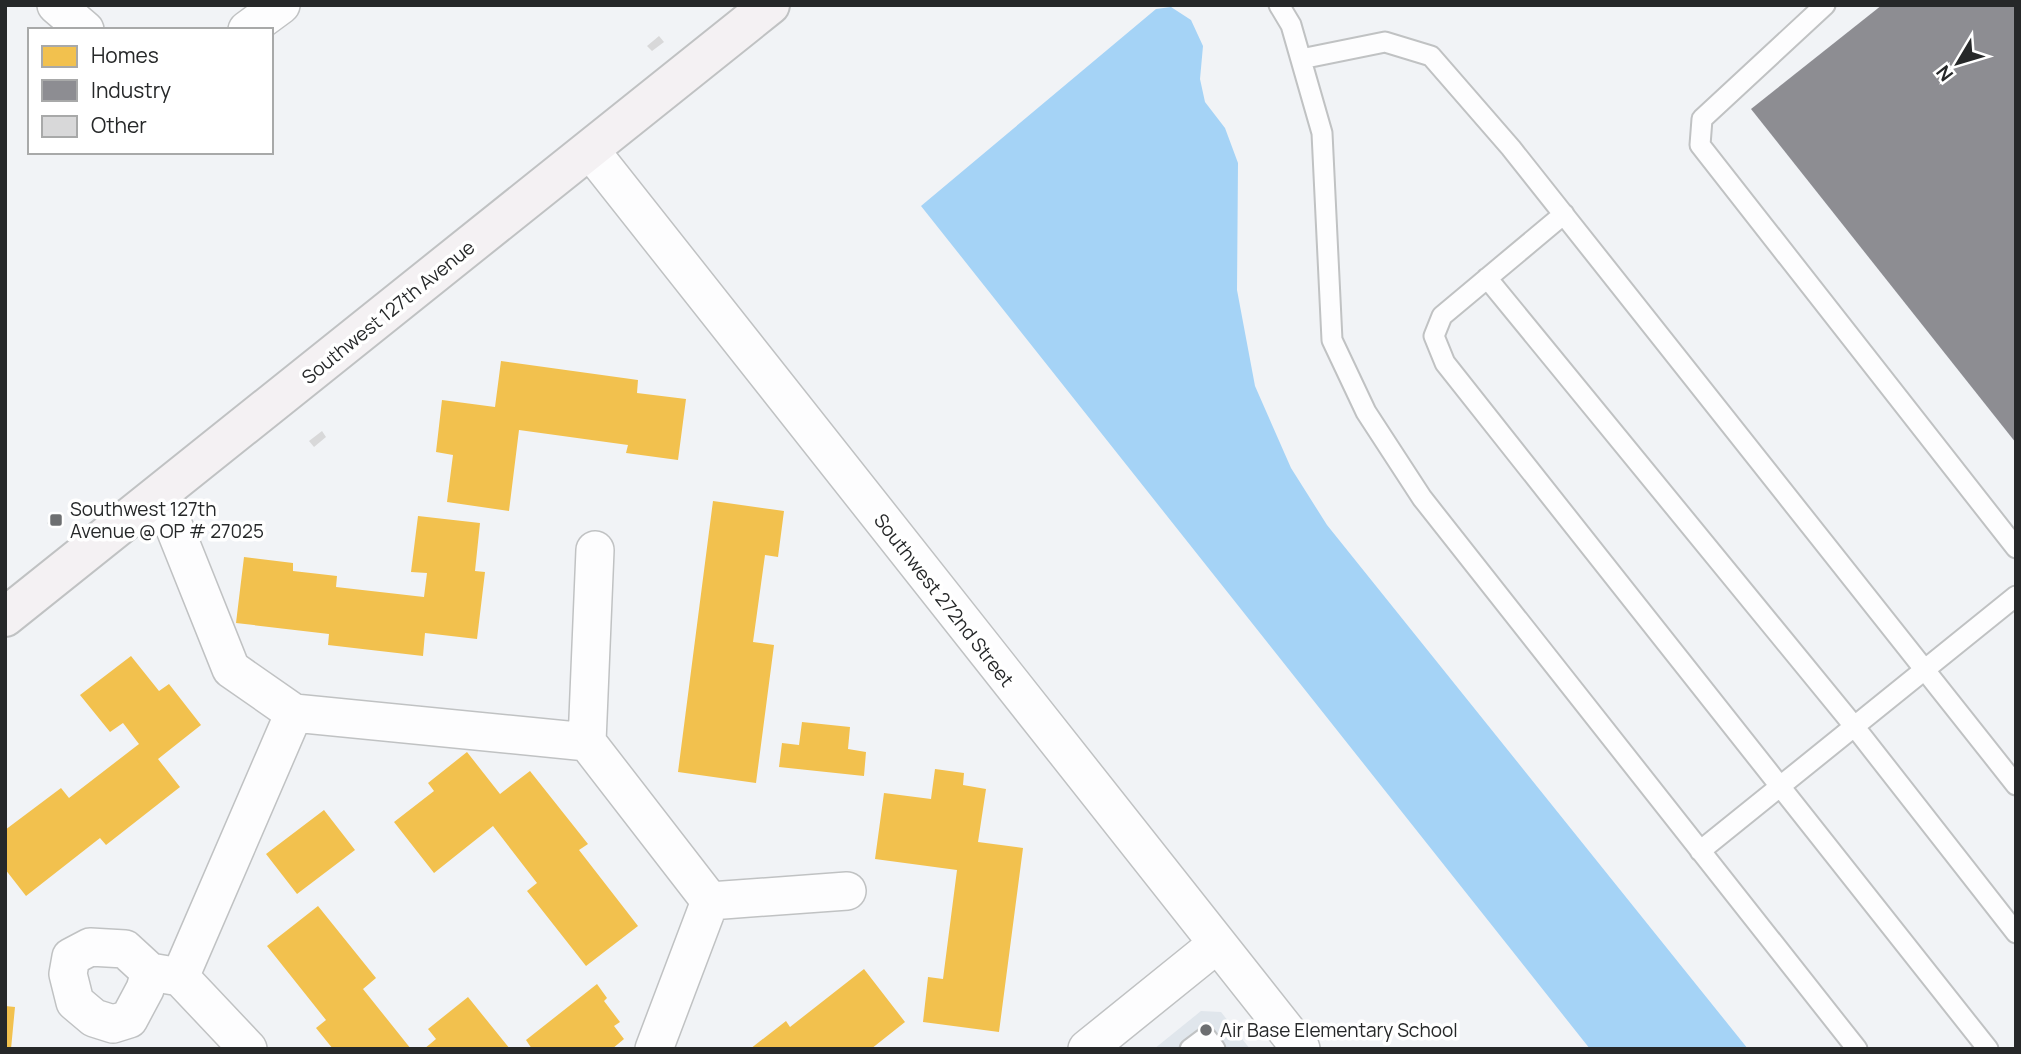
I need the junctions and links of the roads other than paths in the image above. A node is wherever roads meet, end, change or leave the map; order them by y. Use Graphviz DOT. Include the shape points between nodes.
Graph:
graph roads {
  1 [pos="56,5"];
  2 [pos="281,5"];
  3 [pos="770,5"];
  4 [pos="1279,5"];
  5 [pos="1825,5"];
  6 [pos="83,28"];
  7 [pos="250,28"];
  8 [pos="1301,59"];
  9 [pos="590,150"];
  10 [pos="1564,214"];
  11 [pos="1487,278"];
  12 [pos="161,494"];
  13 [pos="2016,548"];
  14 [pos="595,550"];
  15 [pos="2016,596"];
  16 [pos="5,617"];
  17 [pos="1925,669"];
  18 [pos="294,713"];
  19 [pos="1854,726"];
  20 [pos="587,741"];
  21 [pos="2016,785"];
  22 [pos="1780,786"];
  23 [pos="1700,851"];
  24 [pos="847,891"];
  25 [pos="710,901"];
  26 [pos="2016,933"];
  27 [pos="1217,944"];
  28 [pos="248,1049"];
  29 [pos="654,1049"];
  30 [pos="1087,1049"];
  31 [pos="1190,1049"];
  32 [pos="1215,1049"];
  33 [pos="1301,1049"];
  34 [pos="1857,1049"];
  35 [pos="1988,1049"];
  1 -- 6 [label="street"];
  2 -- 7 [label="street"];
  3 -- 9 [label="main road, Southwest 127th Avenue"];
  4 -- 8 [label="lane" via="1291,24"];
  5 -- 13 [label="lane" via="1702,119 1700,145"];
  8 -- 10 [label="lane" via="1385,43 1431,57"];
  8 -- 23 [label="lane" via="1322,133 1332,341 1366,412 1422,498"];
  9 -- 12 [label="main road, Southwest 127th Avenue"];
  9 -- 27 [label="street, Southwest 272nd Street"];
  10 -- 11 [label="lane"];
  10 -- 17 [label="lane"];
  11 -- 19 [label="lane"];
  11 -- 22 [label="lane" via="1442,316 1434,336 1445,363"];
  12 -- 16 [label="main road, Southwest 127th Avenue"];
  12 -- 18 [label="street" via="231,670"];
  14 -- 20 [label="street"];
  15 -- 17 [label="lane"];
  17 -- 19 [label="lane"];
  17 -- 21 [label="lane"];
  18 -- 20 [label="street"];
  18 -- 28 [label="street" via="165,975"];
  19 -- 22 [label="lane"];
  19 -- 26 [label="lane"];
  20 -- 25 [label="street"];
  22 -- 23 [label="lane"];
  22 -- 35 [label="lane"];
  23 -- 34 [label="lane"];
  24 -- 25 [label="street"];
  25 -- 29 [label="street"];
  27 -- 30 [label="street"];
  27 -- 33 [label="street, Southwest 272nd Street"];
  31 -- 32 [label="lane" via="1206,1037"];
}
